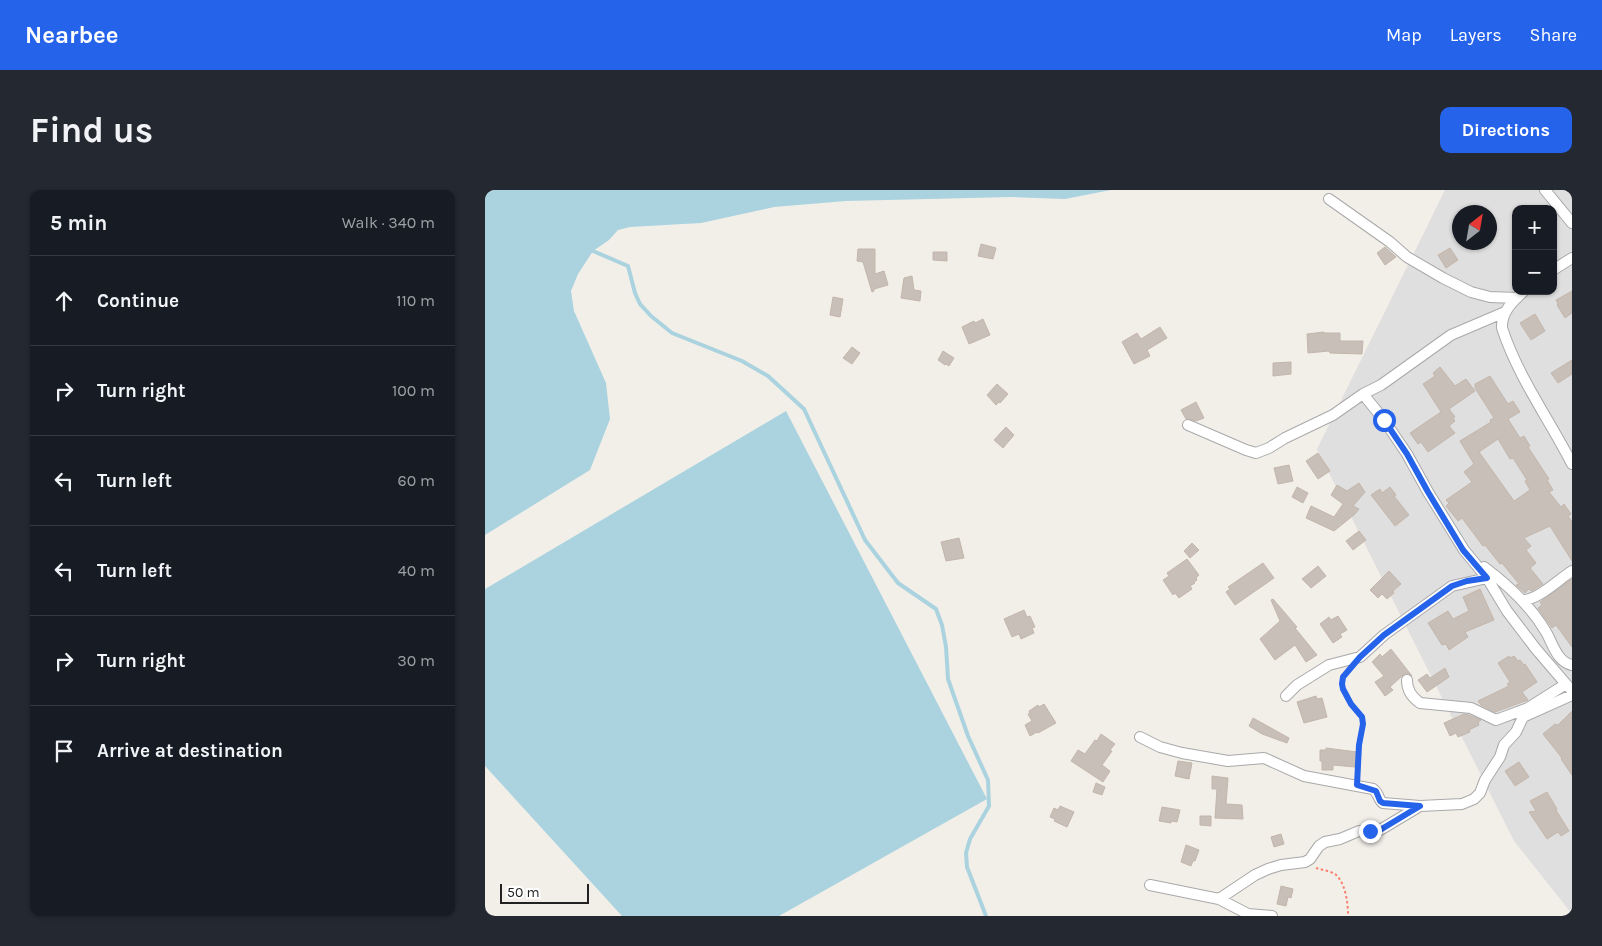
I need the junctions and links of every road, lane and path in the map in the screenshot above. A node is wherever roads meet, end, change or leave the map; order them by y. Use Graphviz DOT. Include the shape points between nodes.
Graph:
graph roads {
  1 [pos="1545,190"];
  2 [pos="1329,199"];
  3 [pos="1572,223"];
  4 [pos="1572,258"];
  5 [pos="1557,267"];
  6 [pos="1521,295"];
  7 [pos="1505,312"];
  8 [pos="1363,394"];
  9 [pos="1188,425"];
  10 [pos="1572,464"];
  11 [pos="1470,557"];
  12 [pos="1572,571"];
  13 [pos="1487,578"];
  14 [pos="1522,600"];
  15 [pos="1360,657"];
  16 [pos="1572,664"];
  17 [pos="1407,680"];
  18 [pos="1569,687"];
  19 [pos="1572,695"];
  20 [pos="1286,696"];
  21 [pos="1525,712"];
  22 [pos="1140,737"];
  23 [pos="1357,785"];
  24 [pos="1420,806"];
  25 [pos="1305,862"];
  26 [pos="1150,885"];
  27 [pos="1219,899"];
  28 [pos="1272,916"];
  29 [pos="1348,916"];
  1 -- 3 [label="street"];
  2 -- 6 [label="street" via="1407,257 1471,292 1490,297"];
  4 -- 5 [label="street"];
  6 -- 7 [label="street"];
  7 -- 8 [label="street" via="1451,335"];
  7 -- 10 [label="street" via="1502,328 1507,342 1530,392"];
  8 -- 9 [label="street" via="1333,415 1255,453"];
  8 -- 11 [label="street" via="1407,454"];
  11 -- 13 [label="street"];
  11 -- 14 [label="street"];
  12 -- 14 [label="street" via="1529,600"];
  13 -- 15 [label="street" via="1452,586 1384,635"];
  13 -- 18 [label="street" via="1507,611"];
  14 -- 16 [label="street" via="1563,661"];
  15 -- 20 [label="street" via="1329,665"];
  15 -- 23 [label="path" via="1346,673 1342,684 1351,704 1362,717"];
  17 -- 21 [label="street" via="1407,688 1420,703 1471,708 1496,720"];
  18 -- 21 [label="street"];
  19 -- 21 [label="street"];
  21 -- 24 [label="street" via="1477,797 1462,804"];
  22 -- 23 [label="street" via="1182,753 1228,761 1264,758 1304,776"];
  23 -- 24 [label="street" via="1376,791 1383,803"];
  24 -- 25 [label="street" via="1380,830 1359,831 1325,842"];
  25 -- 27 [label="street" via="1268,869"];
  25 -- 29 [label="path" via="1338,877 1347,898"];
  26 -- 27 [label="street"];
  27 -- 28 [label="street" via="1248,914"];
}
